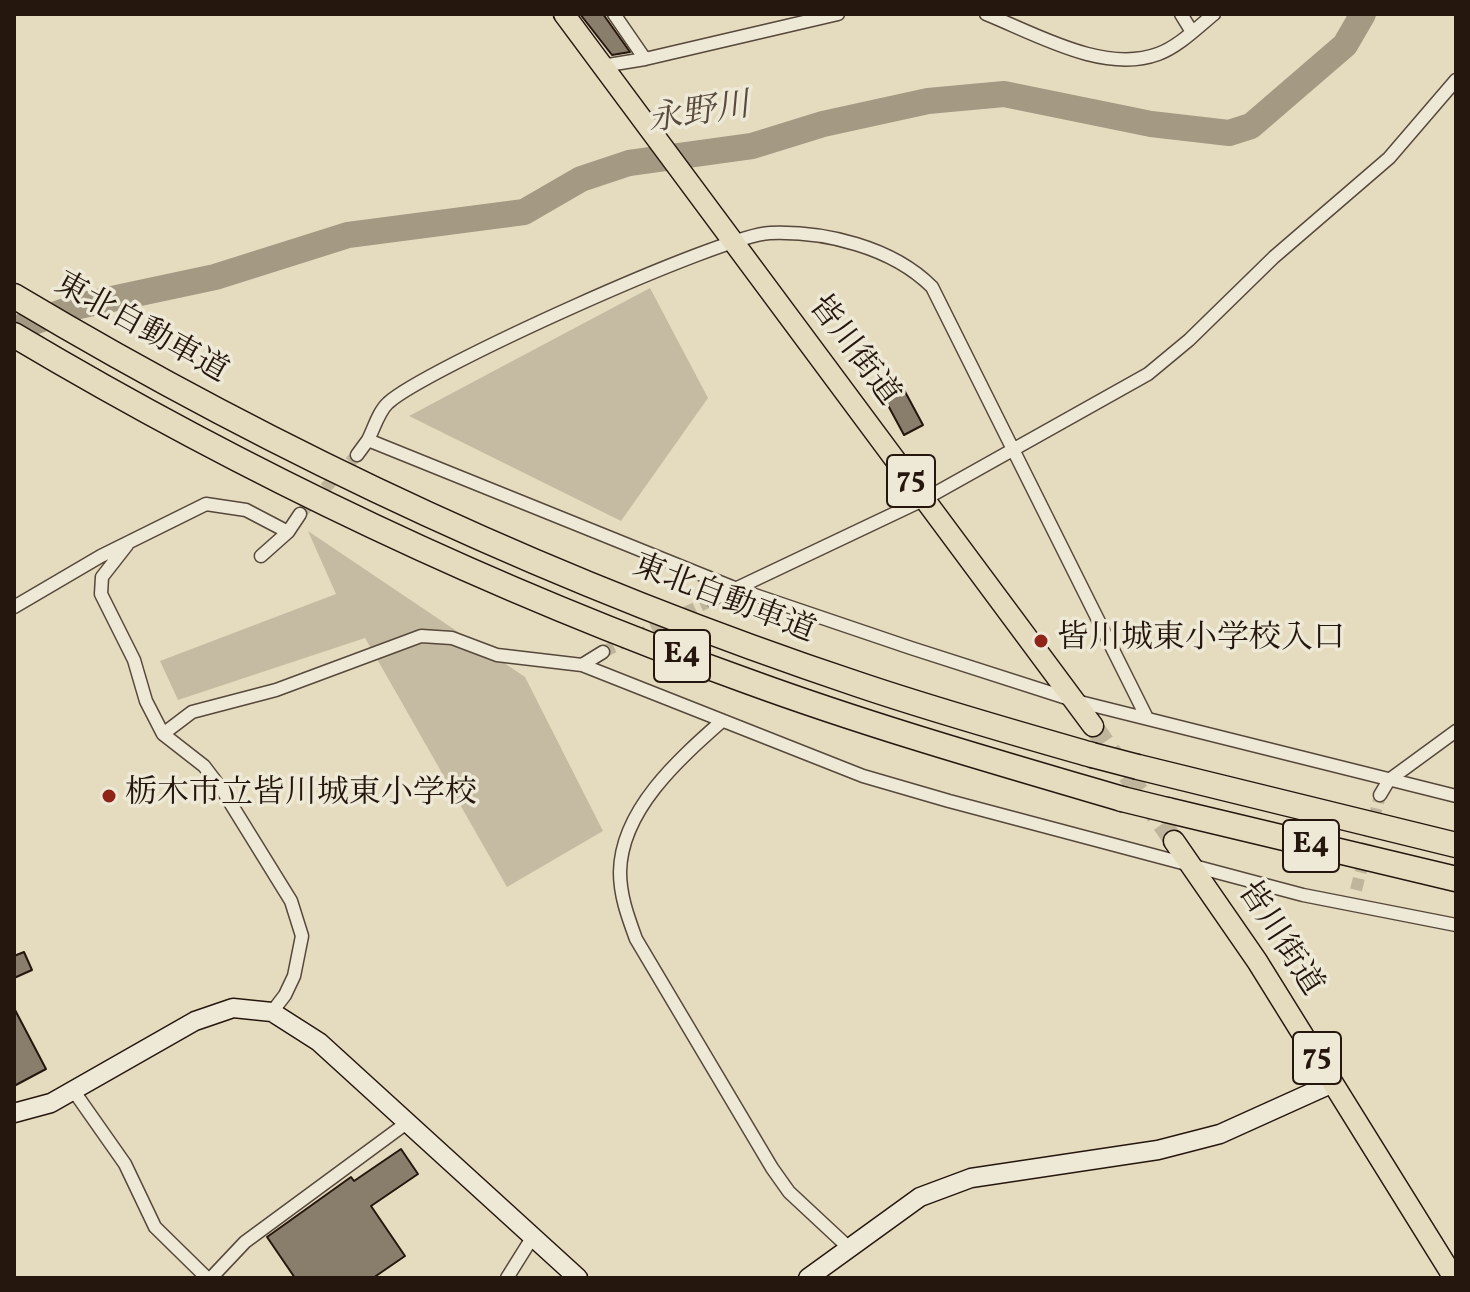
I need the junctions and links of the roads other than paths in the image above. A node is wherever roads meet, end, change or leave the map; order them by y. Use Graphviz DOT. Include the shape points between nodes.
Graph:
graph roads {
  1 [pos="564,14"];
  2 [pos="614,14"];
  3 [pos="838,14"];
  4 [pos="986,14"];
  5 [pos="1181,14"];
  6 [pos="1214,14"];
  7 [pos="1192,32"];
  8 [pos="645,59"];
  9 [pos="606,72"];
  10 [pos="1456,80"];
  11 [pos="731,240"];
  12 [pos="14,296"];
  13 [pos="14,335"];
  14 [pos="368,440"];
  15 [pos="1013,450"];
  16 [pos="357,455"];
  17 [pos="925,499"];
  18 [pos="300,514"];
  19 [pos="288,532"];
  20 [pos="127,545"];
  21 [pos="261,556"];
  22 [pos="737,589"];
  23 [pos="712,600"];
  24 [pos="14,607"];
  25 [pos="603,652"];
  26 [pos="582,665"];
  27 [pos="1076,701"];
  28 [pos="1146,716"];
  29 [pos="722,721"];
  30 [pos="1093,726"];
  31 [pos="1456,731"];
  32 [pos="163,734"];
  33 [pos="1389,780"];
  34 [pos="1380,795"];
  35 [pos="1456,796"];
  36 [pos="1174,841"];
  37 [pos="1456,845"];
  38 [pos="1191,864"];
  39 [pos="1456,879"];
  40 [pos="1356,890"];
  41 [pos="1352,904"];
  42 [pos="1456,925"];
  43 [pos="272,1012"];
  44 [pos="1333,1083"];
  45 [pos="73,1090"];
  46 [pos="14,1113"];
  47 [pos="408,1122"];
  48 [pos="532,1238"];
  49 [pos="847,1246"];
  50 [pos="209,1278"];
  51 [pos="507,1278"];
  52 [pos="578,1278"];
  53 [pos="808,1278"];
  54 [pos="1454,1278"];
  1 -- 9 [label="main road, 皆川街道 / 75"];
  2 -- 8 [label="street"];
  3 -- 8 [label="street"];
  4 -- 7 [label="street" via="1114,59 1161,53"];
  5 -- 7 [label="street"];
  6 -- 7 [label="street"];
  8 -- 9 [label="street"];
  9 -- 11 [label="main road, 皆川街道 / 75"];
  10 -- 15 [label="street" via="1389,158 1274,257 1171,356"];
  11 -- 14 [label="street" via="418,383 387,404"];
  11 -- 15 [label="street" via="768,232 836,237 917,271 932,287"];
  11 -- 17 [label="main road, 皆川街道 / 75"];
  12 -- 37 [label="highway, 東北自動車道 / E4, bridge" via="296,450 505,548 753,647 914,703 1092,755"];
  13 -- 39 [label="highway, 東北自動車道 / E4, bridge" via="178,428 448,560 744,680 854,719 1122,799"];
  14 -- 16 [label="street"];
  14 -- 22 [label="street"];
  15 -- 17 [label="street"];
  15 -- 28 [label="street"];
  17 -- 22 [label="street"];
  17 -- 27 [label="main road, 皆川街道 / 75"];
  18 -- 19 [label="street"];
  19 -- 20 [label="street" via="246,510 206,504"];
  19 -- 21 [label="street"];
  20 -- 24 [label="street"];
  20 -- 32 [label="street" via="102,577 101,594"];
  22 -- 23 [label="street"];
  22 -- 27 [label="street"];
  25 -- 26 [label="street"];
  26 -- 29 [label="street"];
  26 -- 32 [label="street" via="497,655 452,638 421,636 276,690 192,712"];
  27 -- 28 [label="street"];
  27 -- 30 [label="main road, 皆川街道 / 75"];
  28 -- 33 [label="street"];
  29 -- 38 [label="street" via="878,780"];
  29 -- 49 [label="street" via="651,792 629,835 620,870 623,903 636,939 772,1168 789,1192"];
  31 -- 33 [label="street"];
  32 -- 43 [label="street" via="204,766 291,901 302,936 299,960"];
  33 -- 34 [label="street"];
  33 -- 35 [label="street"];
  36 -- 38 [label="main road, 皆川街道 / 75"];
  38 -- 41 [label="street"];
  38 -- 44 [label="main road, 皆川街道 / 75"];
  40 -- 41 [label="street"];
  41 -- 42 [label="street"];
  43 -- 45 [label="street" via="233,1008 195,1021"];
  43 -- 47 [label="street" via="319,1042"];
  44 -- 49 [label="street" via="1220,1134 1158,1150 971,1178 920,1197"];
  44 -- 54 [label="main road, 皆川街道 / 75"];
  45 -- 46 [label="street" via="51,1103"];
  45 -- 50 [label="street" via="125,1164 155,1227"];
  47 -- 48 [label="street"];
  47 -- 50 [label="street" via="257,1233"];
  48 -- 51 [label="street"];
  48 -- 52 [label="street"];
  49 -- 53 [label="street"];
}
